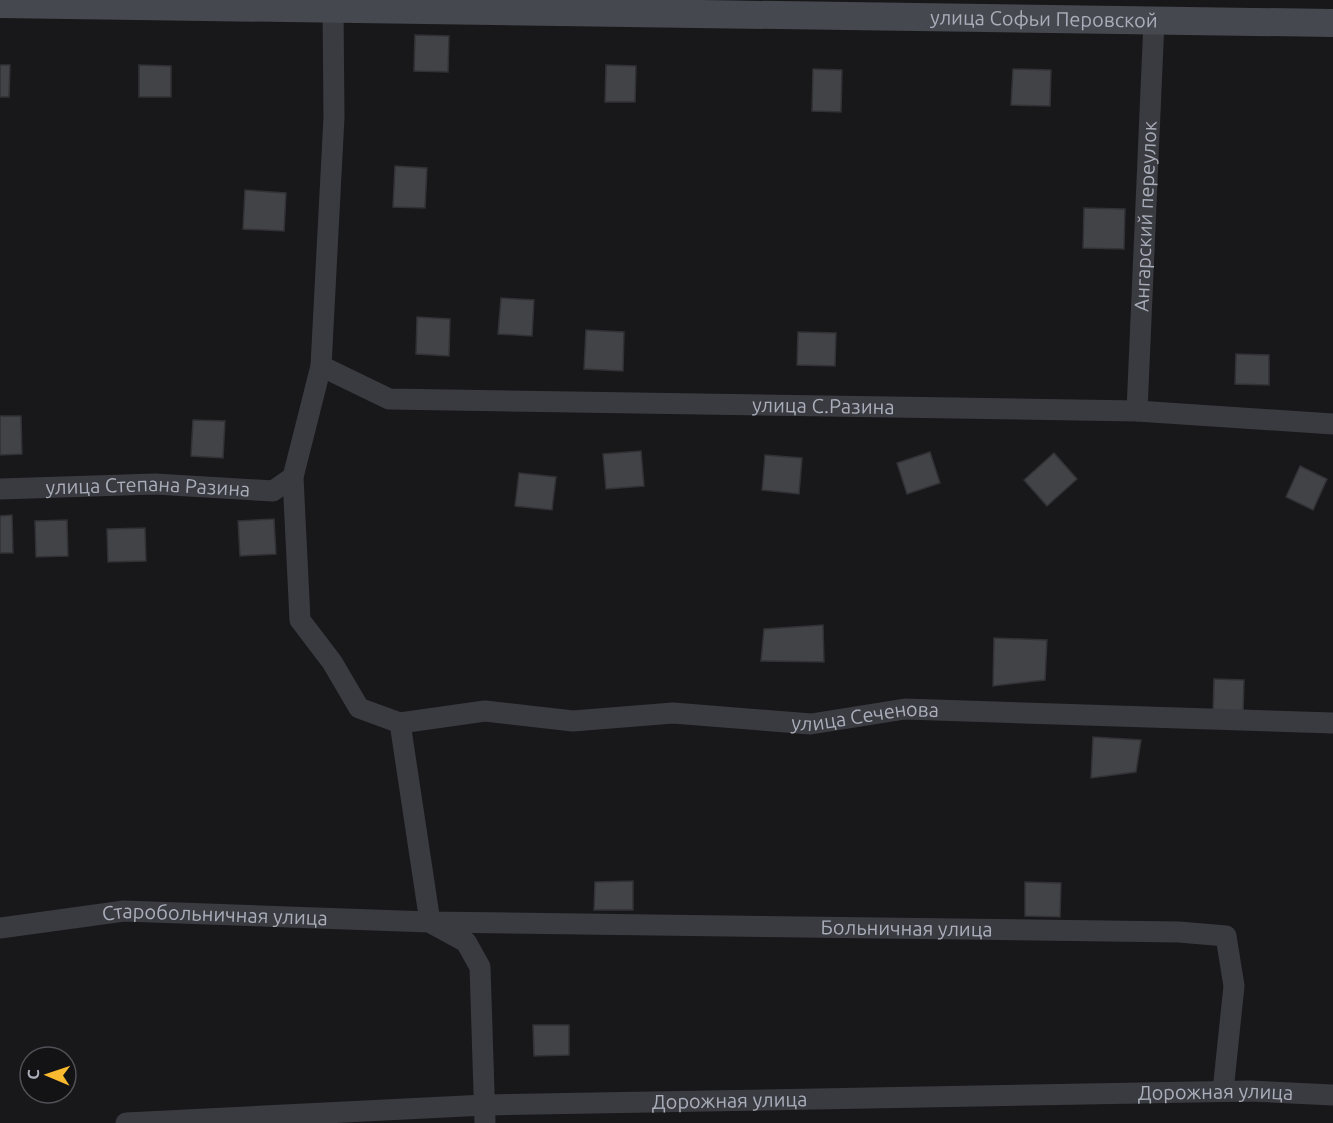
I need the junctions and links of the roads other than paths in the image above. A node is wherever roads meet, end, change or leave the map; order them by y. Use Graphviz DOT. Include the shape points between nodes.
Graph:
graph roads {
  1 [pos="0,4"];
  2 [pos="333,7"];
  3 [pos="1154,21"];
  4 [pos="1333,23"];
  5 [pos="321,366"];
  6 [pos="1137,411"];
  7 [pos="1333,424"];
  8 [pos="293,477"];
  9 [pos="0,489"];
  10 [pos="400,723"];
  11 [pos="1333,723"];
  12 [pos="429,922"];
  13 [pos="0,928"];
  14 [pos="1223,1091"];
  15 [pos="1333,1095"];
  16 [pos="485,1114"];
  17 [pos="126,1123"];
  1 -- 2 [label="main road, улица Софьи Перовской"];
  2 -- 3 [label="main road, улица Софьи Перовской"];
  2 -- 5 [label="street" via="334,117"];
  3 -- 4 [label="main road, улица Софьи Перовской"];
  3 -- 6 [label="street, Ангарский переулок"];
  5 -- 6 [label="street, улица С.Разина" via="389,399"];
  5 -- 8 [label="street"];
  6 -- 7 [label="street, улица С.Разина"];
  8 -- 9 [label="street, улица Степана Разина" via="273,491 155,484"];
  8 -- 10 [label="street" via="300,620 332,662 358,708"];
  10 -- 11 [label="street, улица Сеченова" via="485,711 573,721 673,713 811,724 904,709"];
  10 -- 12 [label="street"];
  12 -- 13 [label="street, Старобольничная улица" via="124,911"];
  12 -- 14 [label="street, Больничная улица" via="1179,932 1226,936 1234,986"];
  12 -- 16 [label="street" via="466,942 480,966"];
  14 -- 15 [label="street, Дорожная улица"];
  14 -- 16 [label="street, Дорожная улица"];
  16 -- 17 [label="street, Дорожная улица"];
}
